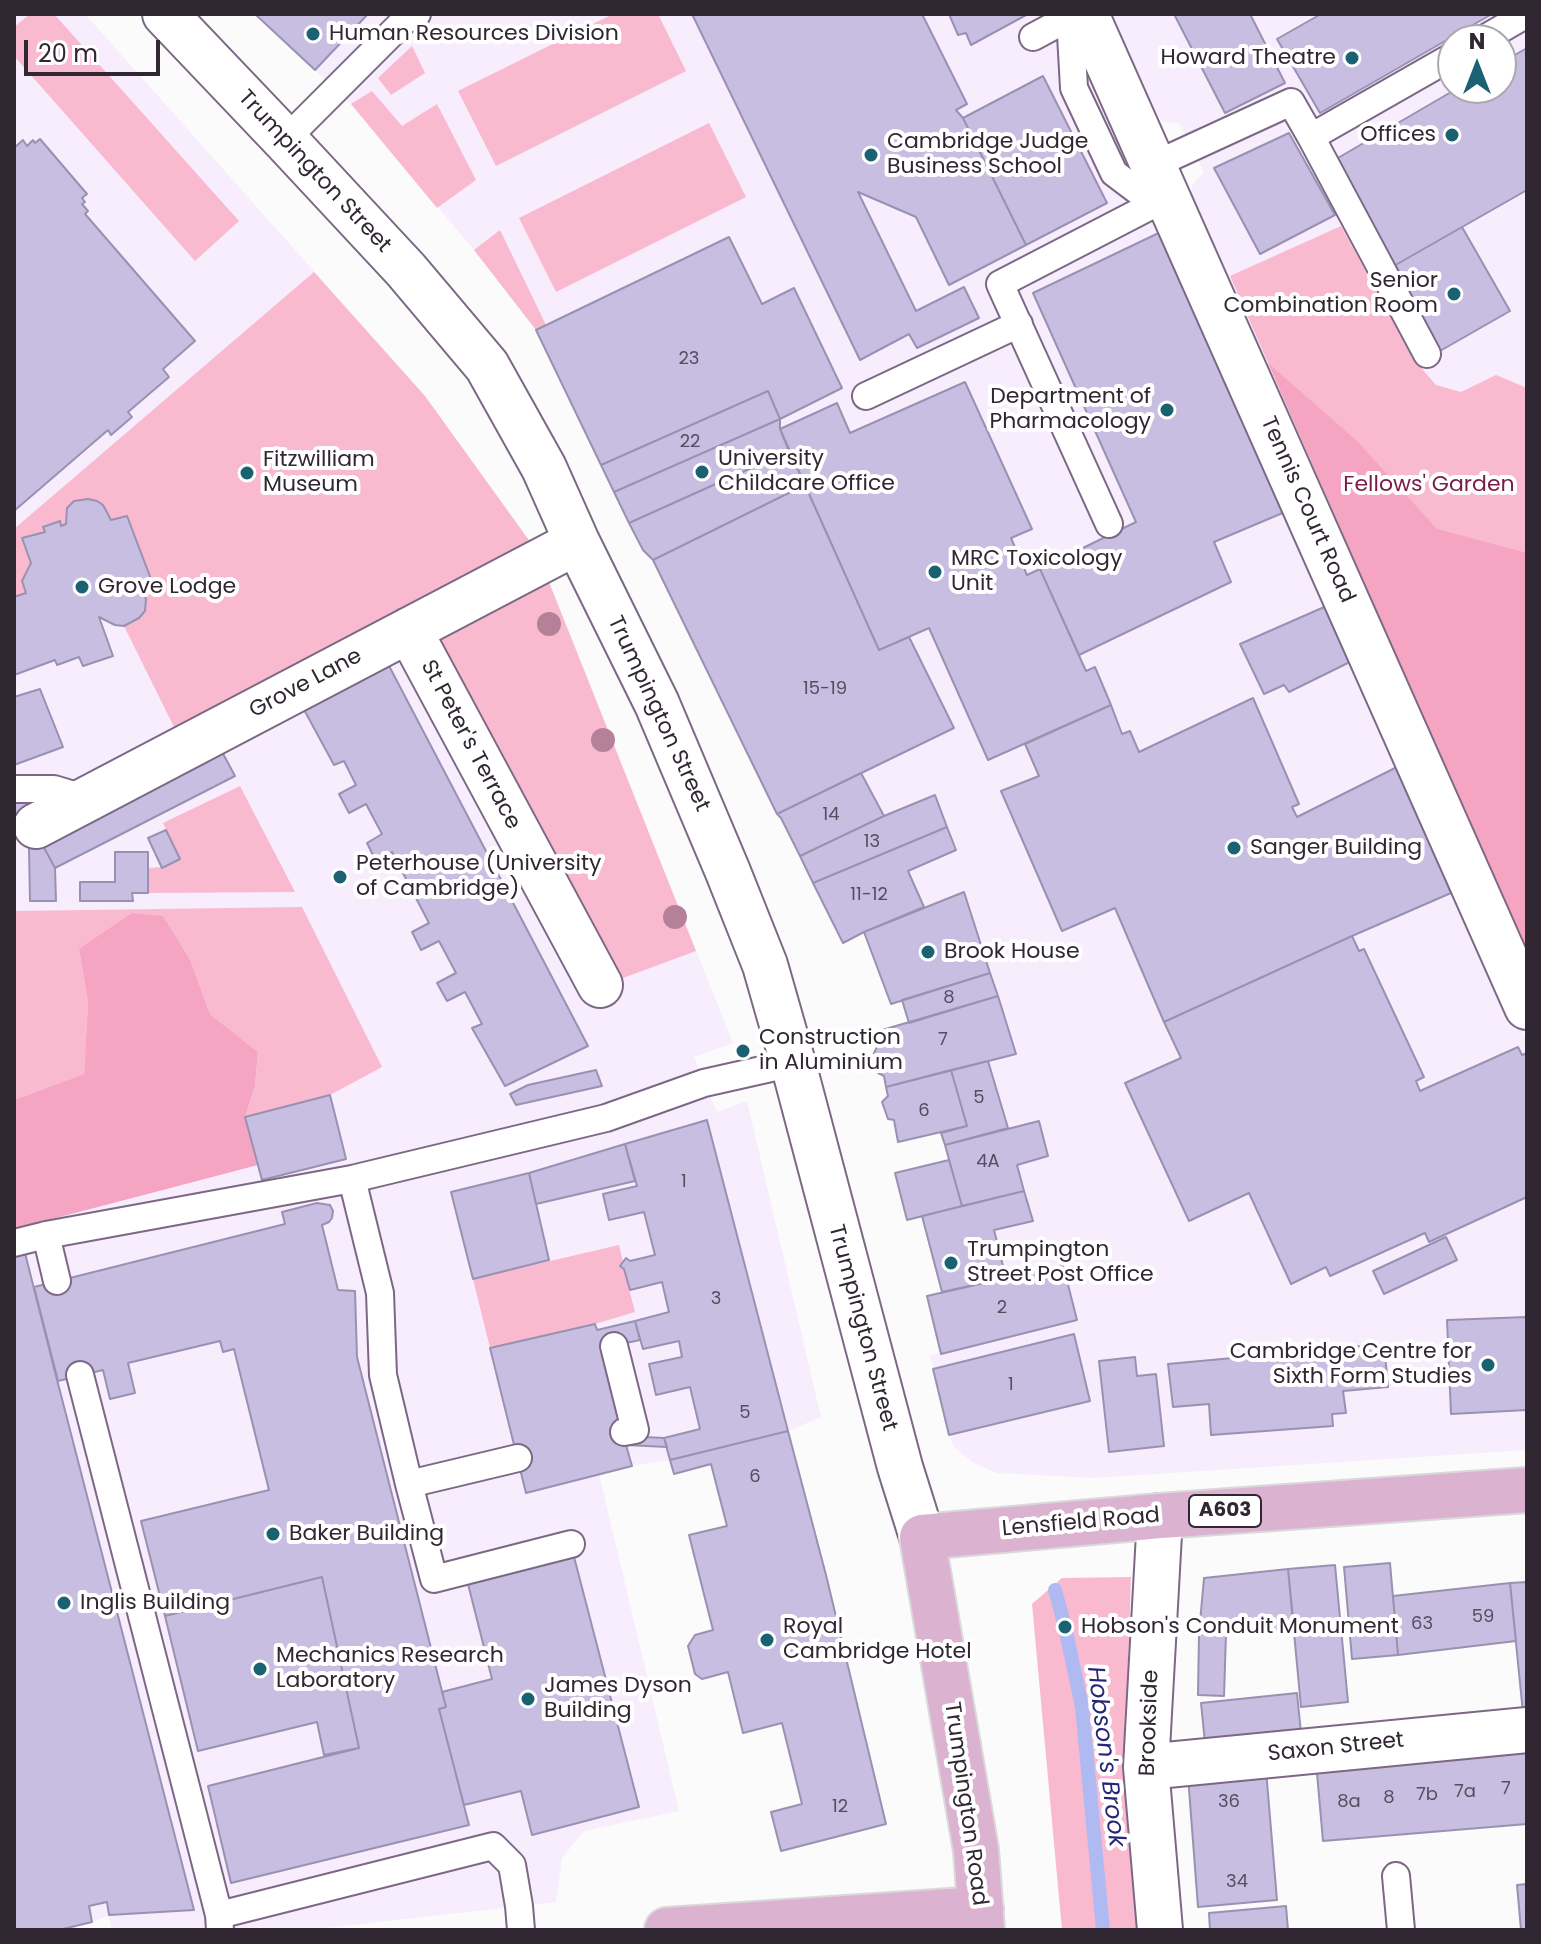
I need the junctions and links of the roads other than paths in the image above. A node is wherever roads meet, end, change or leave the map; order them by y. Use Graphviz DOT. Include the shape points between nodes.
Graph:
graph roads {
  1 [pos="165,14"];
  2 [pos="417,14"];
  3 [pos="1077,15"];
  4 [pos="1033,37"];
  5 [pos="1437,65"];
  6 [pos="1311,137"];
  7 [pos="285,140"];
  8 [pos="1159,189"];
  9 [pos="1019,324"];
  10 [pos="1427,354"];
  11 [pos="866,396"];
  12 [pos="1109,524"];
  13 [pos="577,542"];
  14 [pos="409,630"];
  15 [pos="14,789"];
  16 [pos="87,799"];
  17 [pos="36,826"];
  18 [pos="600,985"];
  19 [pos="1527,1007"];
  20 [pos="793,1063"];
  21 [pos="352,1179"];
  22 [pos="46,1235"];
  23 [pos="14,1243"];
  24 [pos="57,1281"];
  25 [pos="614,1346"];
  26 [pos="80,1375"];
  27 [pos="624,1432"];
  28 [pos="518,1458"];
  29 [pos="409,1484"];
  30 [pos="1527,1490"];
  31 [pos="1160,1516"];
  32 [pos="922,1537"];
  33 [pos="571,1544"];
  34 [pos="1527,1730"];
  35 [pos="1146,1767"];
  36 [pos="1396,1876"];
  37 [pos="982,1919"];
  38 [pos="220,1922"];
  39 [pos="521,1930"];
  40 [pos="667,1930"];
  41 [pos="1160,1930"];
  42 [pos="1401,1930"];
  1 -- 7 [label="street, Trumpington Street"];
  2 -- 7 [label="lane"];
  3 -- 4 [label="lane"];
  3 -- 8 [label="street, Tennis Court Road"];
  5 -- 6 [label="lane"];
  6 -- 8 [label="lane" via="1291,102"];
  6 -- 10 [label="lane"];
  7 -- 13 [label="street, Trumpington Street" via="487,366 544,468"];
  8 -- 9 [label="lane" via="1000,284"];
  8 -- 19 [label="street, Tennis Court Road"];
  9 -- 11 [label="lane"];
  9 -- 12 [label="lane"];
  13 -- 14 [label="street, Grove Lane"];
  13 -- 20 [label="street, Trumpington Street" via="657,704 723,858 765,965"];
  14 -- 16 [label="street, Grove Lane"];
  14 -- 18 [label="street, St Peter's Terrace"];
  15 -- 16 [label="lane" via="54,789"];
  16 -- 17 [label="street, Grove Lane"];
  20 -- 21 [label="lane" via="704,1083 606,1118"];
  20 -- 32 [label="street, Trumpington Street"];
  21 -- 22 [label="lane"];
  21 -- 29 [label="lane" via="380,1293 383,1375"];
  22 -- 23 [label="lane"];
  22 -- 24 [label="lane"];
  25 -- 27 [label="lane" via="635,1430"];
  26 -- 38 [label="lane"];
  28 -- 29 [label="lane"];
  29 -- 33 [label="lane" via="434,1579"];
  30 -- 31 [label="main road, Lensfield Road / A603"];
  31 -- 32 [label="main road, Lensfield Road / A603"];
  31 -- 35 [label="street, Brookside"];
  32 -- 37 [label="main road, Trumpington Road" via="976,1850"];
  34 -- 35 [label="street, Saxon Street"];
  35 -- 41 [label="street, Brookside"];
  36 -- 42 [label="lane"];
  37 -- 40 [label="main road"];
  38 -- 39 [label="lane" via="493,1846 512,1865"];
}
